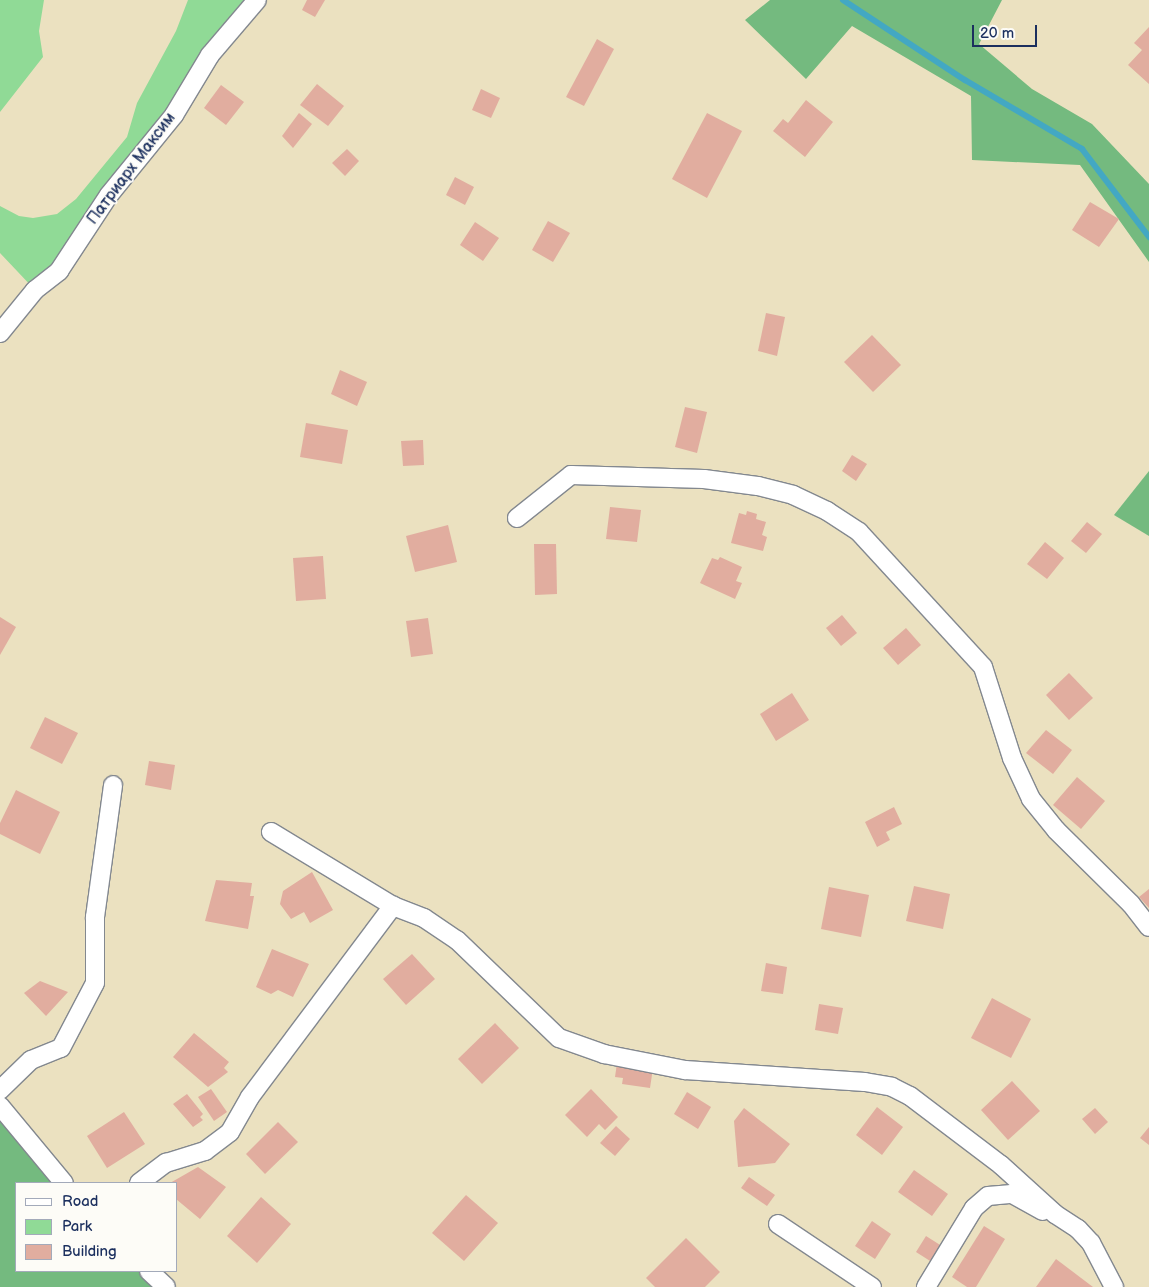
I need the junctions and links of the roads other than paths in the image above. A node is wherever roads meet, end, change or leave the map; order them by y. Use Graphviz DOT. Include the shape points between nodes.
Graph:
graph roads {
  1 [pos="257,0"];
  2 [pos="0,332"];
  3 [pos="517,518"];
  4 [pos="113,785"];
  5 [pos="271,832"];
  6 [pos="393,906"];
  7 [pos="1149,926"];
  8 [pos="0,1090"];
  9 [pos="0,1106"];
  10 [pos="63,1182"];
  11 [pos="141,1182"];
  12 [pos="1055,1214"];
  13 [pos="778,1224"];
  14 [pos="150,1272"];
  15 [pos="166,1287"];
  16 [pos="872,1287"];
  17 [pos="926,1287"];
  18 [pos="1114,1287"];
  1 -- 2 [label="street, Патриарх Максим" via="210,55 174,115 109,195 59,271 35,290"];
  3 -- 7 [label="street" via="571,475 704,479 758,486 793,495 834,515 859,532 983,667 1012,758 1031,799 1056,830"];
  4 -- 8 [label="street" via="95,917 95,984 61,1048 31,1060"];
  5 -- 6 [label="street"];
  6 -- 11 [label="street" via="250,1097 230,1132 205,1151 166,1163"];
  6 -- 12 [label="street" via="424,918 457,940 559,1038 604,1054 685,1070 739,1071 892,1087 910,1096 1001,1165"];
  9 -- 10 [label="street"];
  12 -- 17 [label="street" via="1033,1208 1012,1194 988,1196 974,1208"];
  12 -- 18 [label="street" via="1078,1229 1091,1243"];
  13 -- 16 [label="street"];
  14 -- 15 [label="street"];
}
